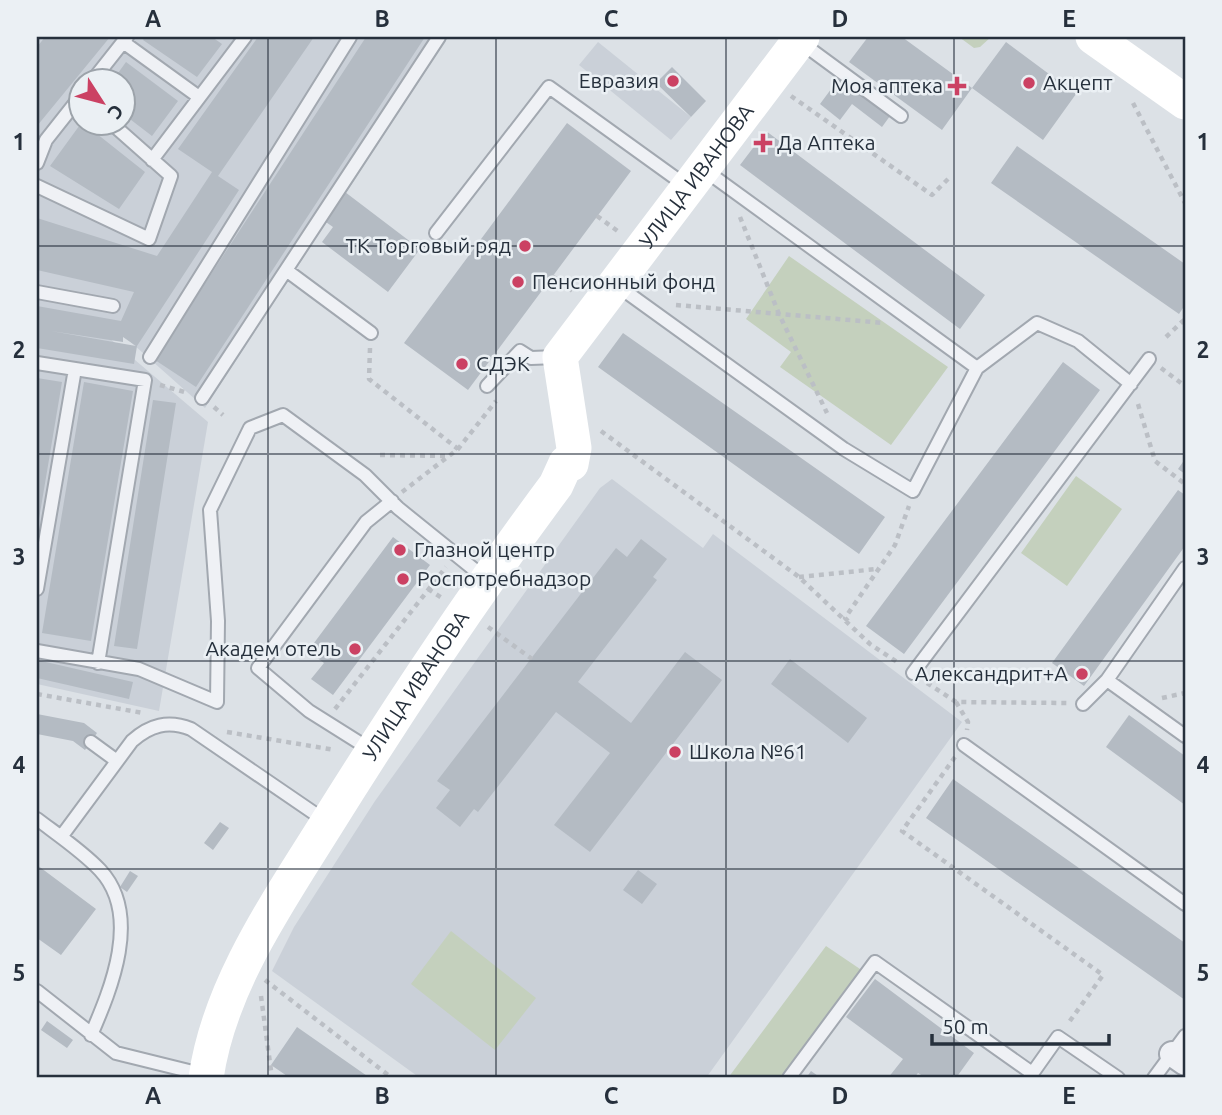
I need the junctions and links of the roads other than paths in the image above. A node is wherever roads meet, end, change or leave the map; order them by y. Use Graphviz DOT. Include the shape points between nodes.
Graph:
graph roads {
  1 [pos="350,37"];
  2 [pos="439,37"];
  3 [pos="1093,37"];
  4 [pos="243,38"];
  5 [pos="125,39"];
  6 [pos="801,39"];
  7 [pos="104,66"];
  8 [pos="200,97"];
  9 [pos="1185,102"];
  10 [pos="66,115"];
  11 [pos="901,116"];
  12 [pos="125,136"];
  13 [pos="152,160"];
  14 [pos="37,163"];
  15 [pos="706,181"];
  16 [pos="37,186"];
  17 [pos="436,233"];
  18 [pos="286,270"];
  19 [pos="37,292"];
  20 [pos="628,293"];
  21 [pos="113,306"];
  22 [pos="371,333"];
  23 [pos="560,356"];
  24 [pos="150,357"];
  25 [pos="1149,359"];
  26 [pos="37,363"];
  27 [pos="977,368"];
  28 [pos="75,369"];
  29 [pos="1131,384"];
  30 [pos="488,386"];
  31 [pos="202,398"];
  32 [pos="392,501"];
  33 [pos="1185,568"];
  34 [pos="486,579"];
  35 [pos="37,589"];
  36 [pos="37,651"];
  37 [pos="98,663"];
  38 [pos="913,673"];
  39 [pos="1107,680"];
  40 [pos="1079,704"];
  41 [pos="1185,736"];
  42 [pos="91,742"];
  43 [pos="964,746"];
  44 [pos="371,751"];
  45 [pos="117,761"];
  46 [pos="37,818"];
  47 [pos="328,822"];
  48 [pos="61,837"];
  49 [pos="1185,904"];
  50 [pos="37,991"];
  51 [pos="91,1035"];
  52 [pos="1181,1051"];
  53 [pos="1030,1076"];
  54 [pos="206,1077"];
  55 [pos="789,1078"];
  56 [pos="1118,1078"];
  57 [pos="1154,1078"];
  1 -- 24 [label="lane"];
  2 -- 18 [label="lane"];
  3 -- 9 [label="street"];
  4 -- 8 [label="lane"];
  5 -- 7 [label="lane"];
  5 -- 8 [label="lane"];
  6 -- 11 [label="lane"];
  6 -- 15 [label="street, УЛИЦА ИВАНОВА"];
  8 -- 13 [label="lane"];
  10 -- 14 [label="lane" via="46,140"];
  12 -- 13 [label="lane"];
  13 -- 16 [label="lane" via="171,176 149,239"];
  15 -- 17 [label="lane" via="549,87"];
  15 -- 20 [label="street, УЛИЦА ИВАНОВА"];
  15 -- 27 [label="lane"];
  18 -- 22 [label="lane"];
  18 -- 31 [label="lane"];
  19 -- 21 [label="lane"];
  20 -- 23 [label="street, УЛИЦА ИВАНОВА"];
  20 -- 27 [label="lane" via="844,449 914,492"];
  23 -- 30 [label="lane" via="531,358 520,351"];
  23 -- 34 [label="street, УЛИЦА ИВАНОВА" via="574,448 571,464 566,463 556,485"];
  25 -- 29 [label="lane"];
  26 -- 28 [label="lane"];
  27 -- 29 [label="lane" via="1037,323 1078,341"];
  28 -- 35 [label="lane"];
  28 -- 37 [label="lane" via="145,380"];
  29 -- 38 [label="lane"];
  32 -- 34 [label="lane"];
  32 -- 37 [label="lane" via="365,475 283,415 250,428 210,510 218,621 217,702 139,669"];
  32 -- 44 [label="lane" via="357,533 258,668 309,711"];
  33 -- 39 [label="lane"];
  34 -- 44 [label="street, УЛИЦА ИВАНОВА"];
  36 -- 37 [label="lane"];
  39 -- 40 [label="lane"];
  39 -- 41 [label="lane"];
  42 -- 45 [label="lane"];
  43 -- 49 [label="lane"];
  44 -- 47 [label="street, УЛИЦА ИВАНОВА"];
  45 -- 47 [label="lane" via="143,731 177,723"];
  45 -- 48 [label="lane"];
  46 -- 48 [label="lane"];
  47 -- 54 [label="street, УЛИЦА ИВАНОВА" via="237,981 214,1040"];
  48 -- 51 [label="lane" via="102,872 122,926 108,996"];
  50 -- 51 [label="lane"];
  51 -- 54 [label="lane" via="120,1055"];
  52 -- 57 [label="lane"];
  53 -- 55 [label="lane" via="875,962"];
  53 -- 56 [label="lane" via="1058,1037"];
}
